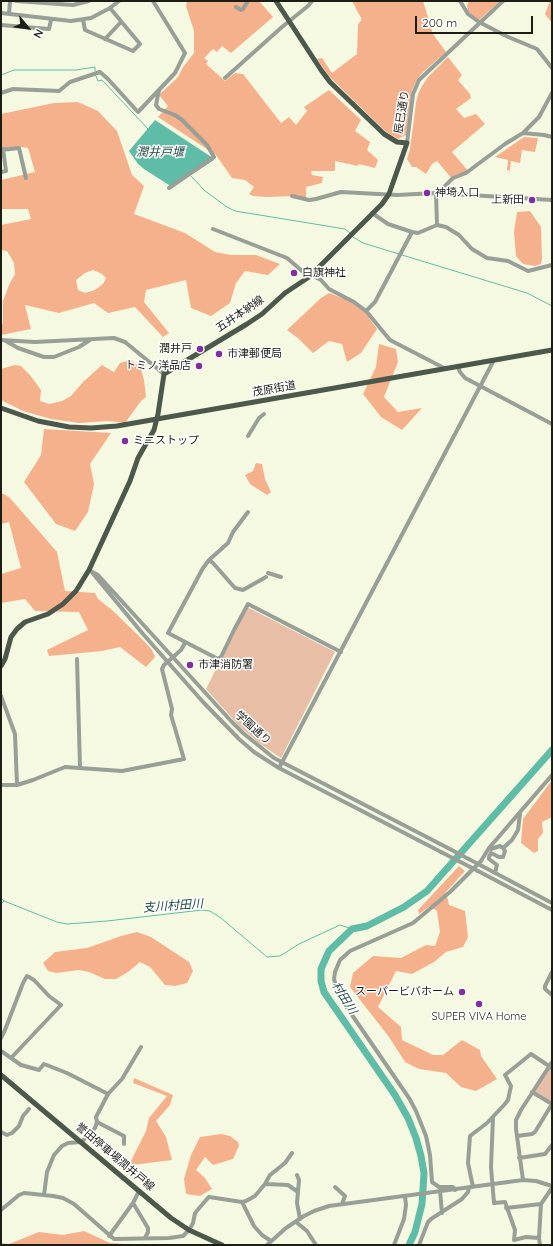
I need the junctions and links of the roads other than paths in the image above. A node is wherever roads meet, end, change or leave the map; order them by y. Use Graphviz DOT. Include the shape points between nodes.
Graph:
graph roads {
  1 [pos="10,1"];
  2 [pos="16,1"];
  3 [pos="89,1"];
  4 [pos="118,1"];
  5 [pos="153,1"];
  6 [pos="248,1"];
  7 [pos="276,1"];
  8 [pos="312,1"];
  9 [pos="460,1"];
  10 [pos="502,1"];
  11 [pos="29,2"];
  12 [pos="54,2"];
  13 [pos="236,7"];
  14 [pos="110,8"];
  15 [pos="1,13"];
  16 [pos="9,14"];
  17 [pos="51,20"];
  18 [pos="83,20"];
  19 [pos="121,22"];
  20 [pos="288,22"];
  21 [pos="479,22"];
  22 [pos="1,25"];
  23 [pos="105,39"];
  24 [pos="552,68"];
  25 [pos="225,78"];
  26 [pos="159,90"];
  27 [pos="1,93"];
  28 [pos="552,94"];
  29 [pos="522,133"];
  30 [pos="552,137"];
  31 [pos="407,143"];
  32 [pos="2,149"];
  33 [pos="1,172"];
  34 [pos="26,178"];
  35 [pos="169,188"];
  36 [pos="437,193"];
  37 [pos="389,194"];
  38 [pos="292,196"];
  39 [pos="552,200"];
  40 [pos="372,213"];
  41 [pos="436,225"];
  42 [pos="213,229"];
  43 [pos="412,232"];
  44 [pos="552,265"];
  45 [pos="310,276"];
  46 [pos="366,311"];
  47 [pos="91,339"];
  48 [pos="1,340"];
  49 [pos="6,341"];
  50 [pos="552,350"];
  51 [pos="494,360"];
  52 [pos="458,367"];
  53 [pos="446,369"];
  54 [pos="164,374"];
  55 [pos="480,387"];
  56 [pos="1,408"];
  57 [pos="264,414"];
  58 [pos="157,420"];
  59 [pos="552,424"];
  60 [pos="248,436"];
  61 [pos="248,512"];
  62 [pos="208,560"];
  63 [pos="89,570"];
  64 [pos="282,577"];
  65 [pos="185,643"];
  66 [pos="341,652"];
  67 [pos="174,657"];
  68 [pos="77,659"];
  69 [pos="168,662"];
  70 [pos="1,666"];
  71 [pos="195,681"];
  72 [pos="189,686"];
  73 [pos="1,696"];
  74 [pos="282,763"];
  75 [pos="80,767"];
  76 [pos="279,768"];
  77 [pos="552,775"];
  78 [pos="1,785"];
  79 [pos="17,785"];
  80 [pos="520,813"];
  81 [pos="489,848"];
  82 [pos="503,848"];
  83 [pos="495,873"];
  84 [pos="552,903"];
  85 [pos="552,910"];
  86 [pos="552,972"];
  87 [pos="552,994"];
  88 [pos="1,1038"];
  89 [pos="142,1047"];
  90 [pos="1,1050"];
  91 [pos="11,1058"];
  92 [pos="552,1062"];
  93 [pos="551,1067"];
  94 [pos="1,1074"];
  95 [pos="532,1092"];
  96 [pos="108,1094"];
  97 [pos="29,1109"];
  98 [pos="493,1117"];
  99 [pos="97,1122"];
  100 [pos="1,1132"];
  101 [pos="517,1136"];
  102 [pos="81,1142"];
  103 [pos="124,1144"];
  104 [pos="552,1145"];
  105 [pos="292,1153"];
  106 [pos="519,1158"];
  107 [pos="297,1176"];
  108 [pos="523,1180"];
  109 [pos="265,1184"];
  110 [pos="493,1185"];
  111 [pos="335,1187"];
  112 [pos="471,1187"];
  113 [pos="552,1187"];
  114 [pos="455,1190"];
  115 [pos="139,1191"];
  116 [pos="440,1191"];
  117 [pos="298,1192"];
  118 [pos="44,1195"];
  119 [pos="405,1196"];
  120 [pos="242,1202"];
  121 [pos="133,1203"];
  122 [pos="342,1204"];
  123 [pos="542,1204"];
  124 [pos="506,1208"];
  125 [pos="1,1210"];
  126 [pos="442,1213"];
  127 [pos="298,1220"];
  128 [pos="189,1230"];
  129 [pos="110,1236"];
  130 [pos="145,1238"];
  131 [pos="539,1238"];
  132 [pos="271,1241"];
  133 [pos="222,1245"];
  134 [pos="267,1245"];
  135 [pos="316,1245"];
  136 [pos="394,1245"];
  137 [pos="419,1245"];
  138 [pos="540,1245"];
  1 -- 16 [label="street"];
  2 -- 11 [label="street"];
  3 -- 12 [label="street" via="73,5"];
  4 -- 14 [label="street"];
  5 -- 26 [label="street" via="185,53 175,73"];
  6 -- 13 [label="street" via="243,9"];
  7 -- 20 [label="main road"];
  8 -- 20 [label="street"];
  9 -- 21 [label="street" via="468,14"];
  10 -- 21 [label="street, 辰巳通り"];
  11 -- 12 [label="street"];
  14 -- 18 [label="street"];
  14 -- 19 [label="street"];
  15 -- 16 [label="street"];
  16 -- 17 [label="street"];
  17 -- 18 [label="street"];
  17 -- 22 [label="street" via="49,29"];
  18 -- 23 [label="street" via="85,30"];
  19 -- 23 [label="street"];
  19 -- 23 [label="street" via="140,44 133,50"];
  20 -- 25 [label="street"];
  20 -- 31 [label="main road" via="330,82 384,134 393,140"];
  21 -- 24 [label="street" via="537,49"];
  21 -- 31 [label="street, 辰巳通り" via="418,80 412,94"];
  26 -- 27 [label="street" via="138,112 100,72 70,82 60,91 13,89"];
  26 -- 35 [label="street" via="156,105 159,110 182,120 207,144 214,157"];
  28 -- 29 [label="street" via="539,117"];
  29 -- 30 [label="street"];
  29 -- 36 [label="street" via="466,173 453,178"];
  31 -- 37 [label="main road, 五井本納線"];
  32 -- 33 [label="street" via="6,171"];
  32 -- 34 [label="street" via="19,148"];
  36 -- 37 [label="street"];
  36 -- 39 [label="street"];
  36 -- 41 [label="street"];
  37 -- 38 [label="street" via="340,192 309,200"];
  37 -- 40 [label="main road, 五井本納線"];
  40 -- 43 [label="street" via="388,224"];
  40 -- 45 [label="main road, 五井本納線"];
  41 -- 43 [label="street" via="418,233"];
  41 -- 44 [label="street" via="446,227 459,235 472,249 487,258 508,261 528,271"];
  42 -- 45 [label="street" via="287,258"];
  43 -- 46 [label="street" via="375,302"];
  45 -- 46 [label="street" via="321,280 329,289"];
  45 -- 54 [label="main road, 五井本納線" via="285,293 262,314"];
  46 -- 53 [label="street" via="390,340"];
  47 -- 49 [label="street"];
  47 -- 49 [label="street" via="54,357 44,357"];
  47 -- 54 [label="street" via="120,340"];
  48 -- 49 [label="street"];
  50 -- 51 [label="main road, 茂原街道"];
  51 -- 52 [label="main road, 茂原街道"];
  51 -- 55 [label="street"];
  52 -- 53 [label="main road, 茂原街道"];
  52 -- 55 [label="street" via="461,375"];
  53 -- 58 [label="main road, 茂原街道"];
  54 -- 58 [label="main road"];
  55 -- 59 [label="street"];
  55 -- 66 [label="street"];
  56 -- 58 [label="main road, 茂原街道" via="38,422 80,428"];
  57 -- 60 [label="street"];
  58 -- 63 [label="main road"];
  61 -- 62 [label="street" via="228,543"];
  62 -- 64 [label="street" via="235,588 242,590 267,575"];
  62 -- 65 [label="street" via="168,633"];
  63 -- 67 [label="street, 学園通り" via="98,575"];
  63 -- 69 [label="street"];
  63 -- 70 [label="main road" via="76,591 63,604 48,614 25,622 17,629"];
  65 -- 66 [label="street" via="218,659 248,604"];
  65 -- 67 [label="street"];
  66 -- 74 [label="street"];
  67 -- 69 [label="street"];
  67 -- 71 [label="street, 学園通り"];
  68 -- 75 [label="street"];
  69 -- 72 [label="street"];
  69 -- 75 [label="street" via="162,669 172,709 171,715 184,759 122,770"];
  71 -- 72 [label="street"];
  71 -- 74 [label="street, 学園通り" via="243,733"];
  72 -- 76 [label="street" via="239,739"];
  73 -- 79 [label="street" via="15,734"];
  74 -- 76 [label="street"];
  74 -- 83 [label="street, 学園通り, bridge"];
  75 -- 79 [label="street" via="65,767"];
  76 -- 85 [label="street, bridge"];
  77 -- 80 [label="street"];
  78 -- 79 [label="street"];
  80 -- 81 [label="street"];
  80 -- 82 [label="street" via="518,830"];
  81 -- 82 [label="street"];
  81 -- 114 [label="street" via="481,861 450,892 413,923 345,955 334,979 339,996 397,1079 422,1122 430,1155 432,1182 439,1187 453,1187"];
  82 -- 83 [label="street" via="505,850 502,857 491,854 488,857 497,865"];
  83 -- 84 [label="street"];
  86 -- 87 [label="street" via="545,989"];
  88 -- 91 [label="street" via="27,976 61,1005"];
  89 -- 96 [label="street" via="122,1079"];
  90 -- 91 [label="street"];
  91 -- 96 [label="street" via="32,1069 39,1070 44,1064"];
  92 -- 93 [label="street"];
  93 -- 95 [label="street"];
  93 -- 98 [label="street" via="531,1054 505,1075 511,1086 508,1100"];
  94 -- 102 [label="main road, 誉田停車場潤井戸線"];
  95 -- 101 [label="street" via="516,1120"];
  95 -- 101 [label="street" via="552,1104 535,1132"];
  96 -- 99 [label="street" via="96,1117"];
  97 -- 100 [label="street" via="12,1133 7,1135"];
  98 -- 110 [label="street"];
  98 -- 112 [label="street" via="470,1136 468,1163"];
  99 -- 102 [label="street" via="92,1132"];
  99 -- 103 [label="street" via="124,1136"];
  101 -- 106 [label="street"];
  102 -- 115 [label="main road, 誉田停車場潤井戸線"];
  102 -- 118 [label="street" via="62,1146 54,1155 47,1172"];
  104 -- 106 [label="street" via="545,1154"];
  105 -- 109 [label="street" via="284,1163 272,1171"];
  106 -- 108 [label="street"];
  107 -- 117 [label="street"];
  108 -- 110 [label="street"];
  108 -- 113 [label="street" via="536,1181"];
  109 -- 117 [label="street" via="288,1185"];
  109 -- 120 [label="street" via="255,1196"];
  110 -- 112 [label="street"];
  110 -- 124 [label="street" via="494,1203 505,1202"];
  111 -- 122 [label="street" via="345,1196"];
  112 -- 114 [label="street"];
  112 -- 126 [label="street" via="462,1199"];
  113 -- 123 [label="street"];
  114 -- 116 [label="street"];
  115 -- 121 [label="street"];
  115 -- 128 [label="main road, 誉田停車場潤井戸線" via="170,1218"];
  116 -- 119 [label="street"];
  116 -- 126 [label="street"];
  117 -- 127 [label="street"];
  118 -- 125 [label="street" via="24,1193"];
  118 -- 129 [label="street" via="63,1198 74,1204"];
  119 -- 122 [label="street"];
  119 -- 136 [label="street" via="404,1219"];
  120 -- 128 [label="street" via="209,1197 195,1214"];
  120 -- 132 [label="street" via="252,1224"];
  121 -- 129 [label="street"];
  121 -- 130 [label="street" via="148,1228"];
  122 -- 127 [label="street" via="323,1208"];
  123 -- 124 [label="street"];
  123 -- 131 [label="street"];
  124 -- 131 [label="street" via="515,1230 514,1240 526,1237"];
  126 -- 137 [label="street" via="428,1222"];
  127 -- 132 [label="street"];
  127 -- 135 [label="street"];
  128 -- 130 [label="street" via="183,1236"];
  128 -- 133 [label="main road, 誉田停車場潤井戸線"];
  129 -- 130 [label="street" via="114,1239"];
  131 -- 138 [label="street"];
  132 -- 134 [label="street"];
}
